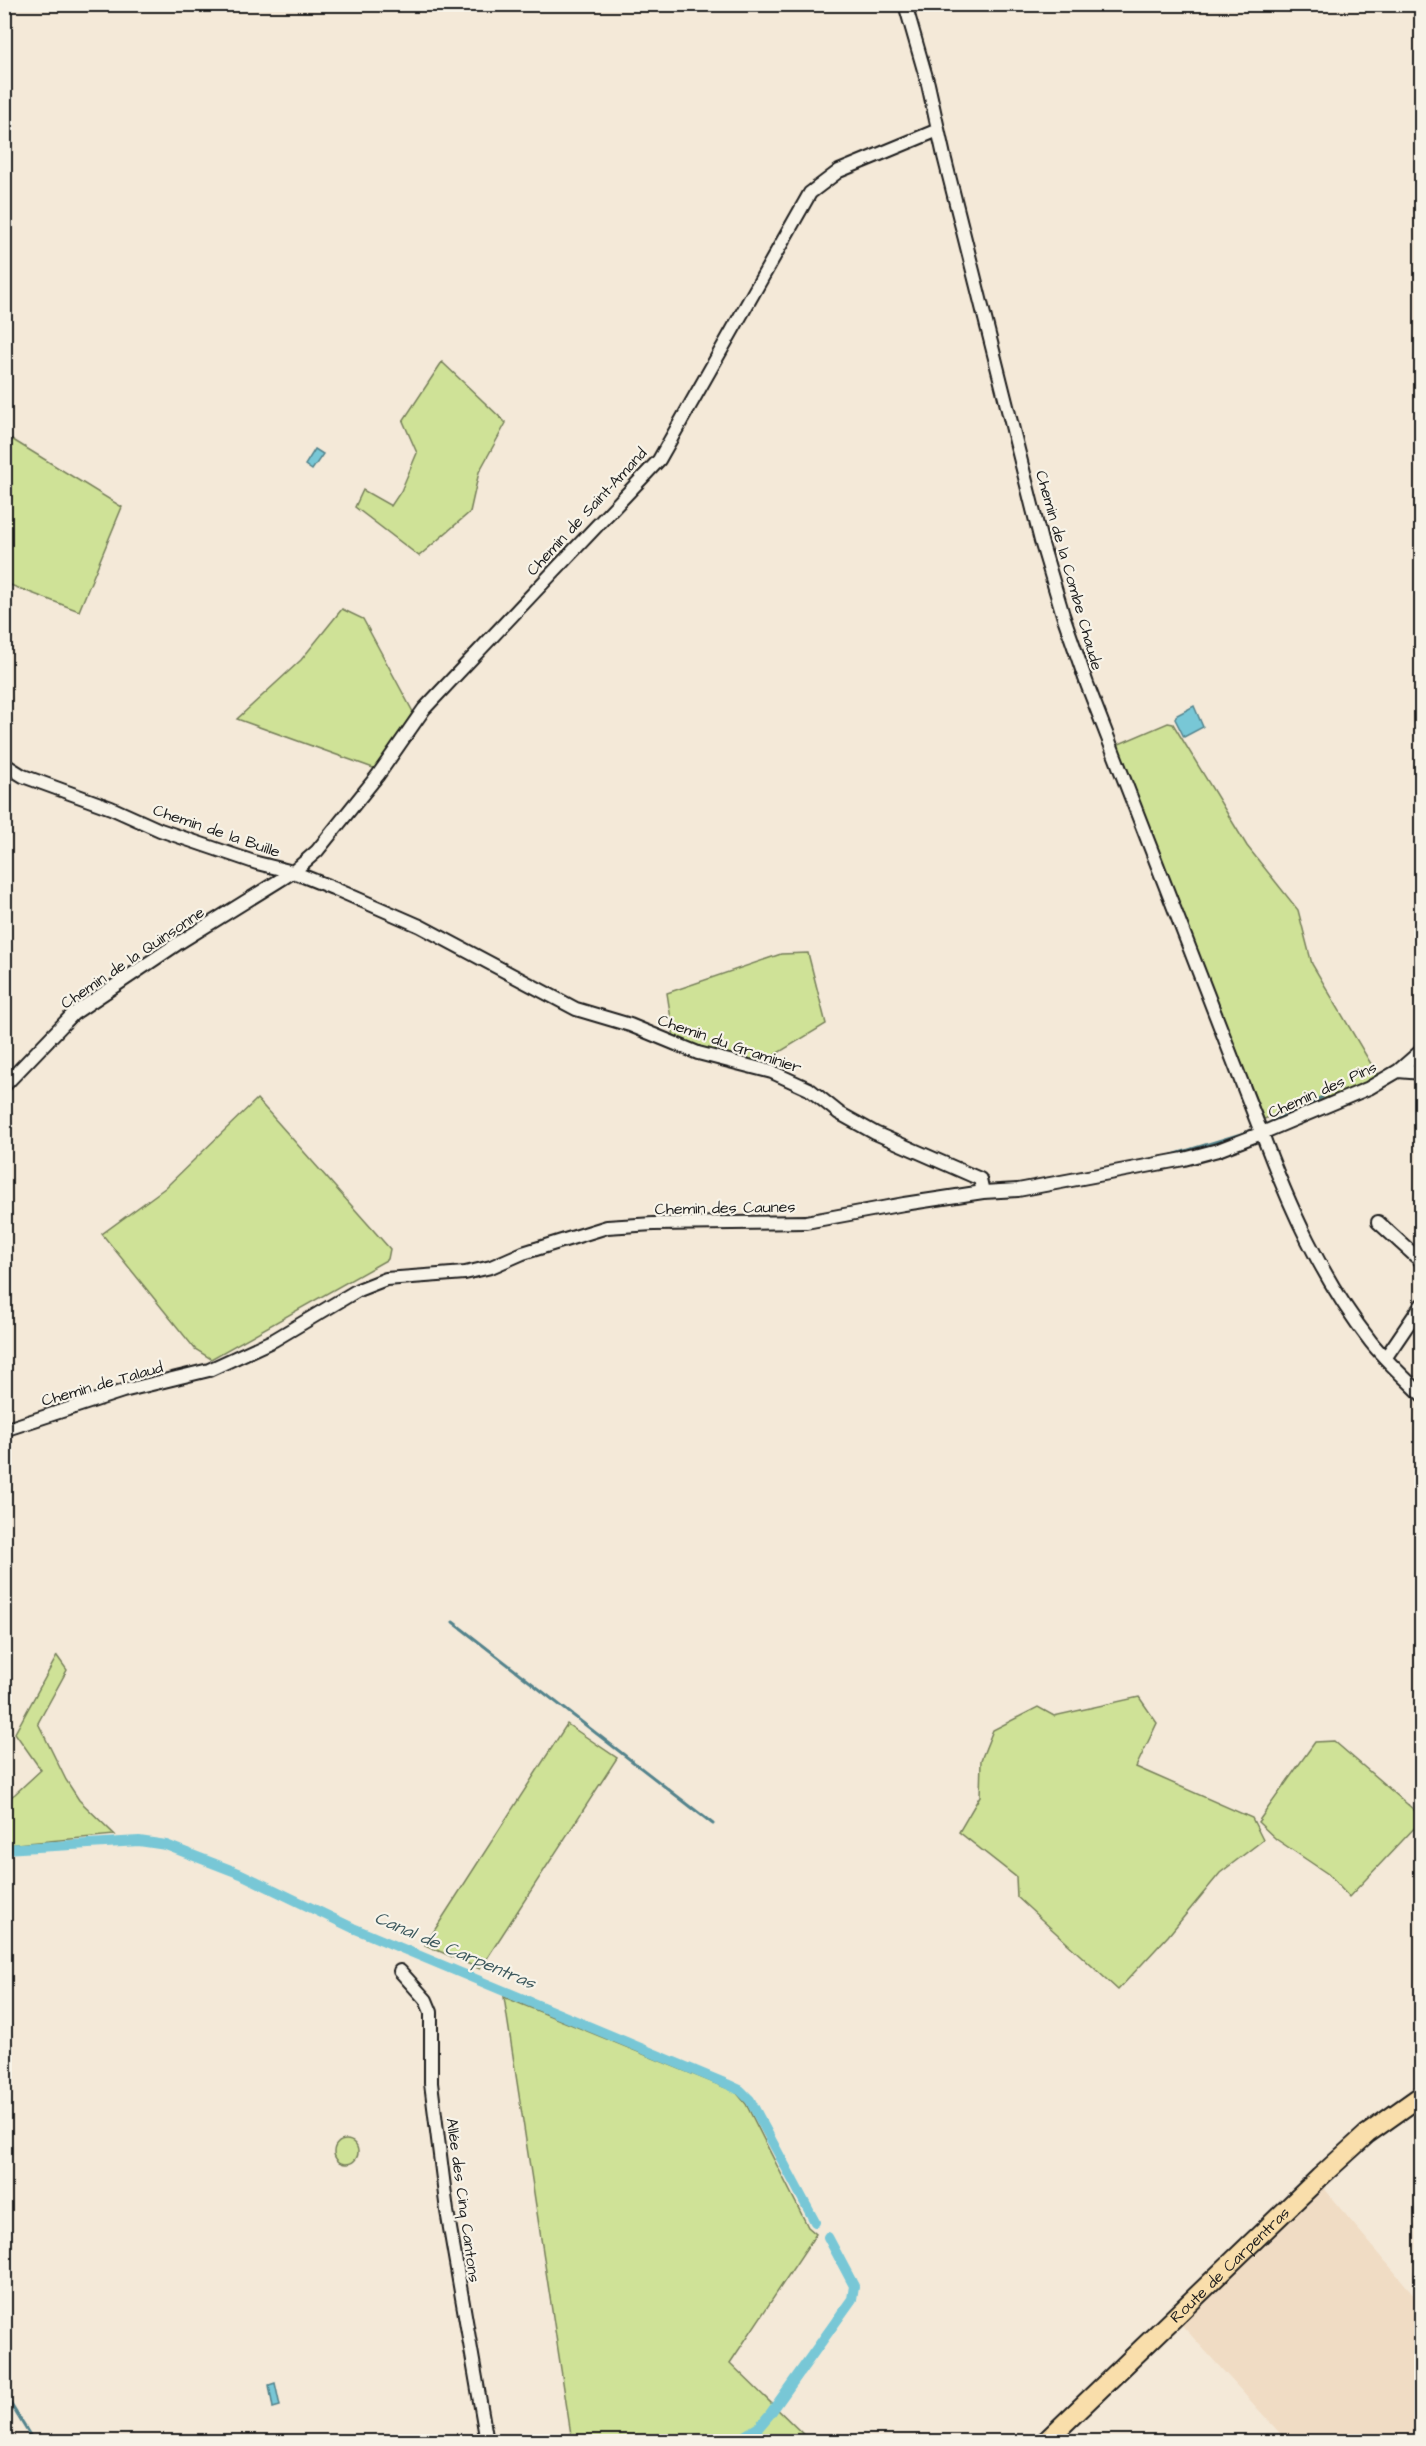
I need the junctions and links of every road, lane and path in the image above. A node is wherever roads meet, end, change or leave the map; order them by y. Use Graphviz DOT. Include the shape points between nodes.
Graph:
graph roads {
  1 [pos="905,4"];
  2 [pos="938,130"];
  3 [pos="4,764"];
  4 [pos="293,872"];
  5 [pos="420,926"];
  6 [pos="1422,1050"];
  7 [pos="1398,1071"];
  8 [pos="1422,1072"];
  9 [pos="4,1086"];
  10 [pos="1260,1129"];
  11 [pos="983,1192"];
  12 [pos="1377,1222"];
  13 [pos="1422,1263"];
  14 [pos="1422,1304"];
  15 [pos="1386,1357"];
  16 [pos="209,1370"];
  17 [pos="1422,1395"];
  18 [pos="4,1430"];
  19 [pos="400,1971"];
  20 [pos="1422,2095"];
  21 [pos="487,2442"];
  22 [pos="1045,2442"];
  1 -- 2 [label="street, Chemin de la Combe Chaude"];
  2 -- 4 [label="street, Chemin de Saint-Amand" via="839,171 810,193 659,460 424,709 324,843"];
  2 -- 10 [label="street, Chemin de la Combe Chaude" via="1063,615"];
  3 -- 4 [label="street, Chemin de la Buille" via="23,776 160,830"];
  4 -- 5 [label="street, Chemin de la Buille"];
  4 -- 9 [label="street, Chemin de la Quinsonne" via="73,1014"];
  5 -- 11 [label="street, Chemin du Graminier" via="576,1010 630,1025 698,1053 759,1068 809,1089 839,1113 875,1133 980,1179"];
  6 -- 7 [label="street, Chemin des Pins"];
  7 -- 8 [label="street"];
  7 -- 10 [label="street, Chemin des Pins" via="1369,1088"];
  10 -- 11 [label="street, Chemin des Caunes" via="1218,1150 1175,1161 1018,1190"];
  10 -- 15 [label="street, Chemin de la Combe Chaude" via="1326,1277"];
  11 -- 16 [label="street, Chemin des Caunes" via="806,1222 608,1227 491,1267 373,1282 273,1340"];
  12 -- 13 [label="street"];
  14 -- 15 [label="street"];
  15 -- 17 [label="street, Chemin de la Combe Chaude"];
  16 -- 18 [label="street, Chemin de Talaud" via="123,1391"];
  19 -- 21 [label="street, Allée des Cinq Cantons" via="426,2000 431,2012 431,2083 447,2211"];
  20 -- 22 [label="main road, Route de Carpentras" via="1351,2148"];
}
